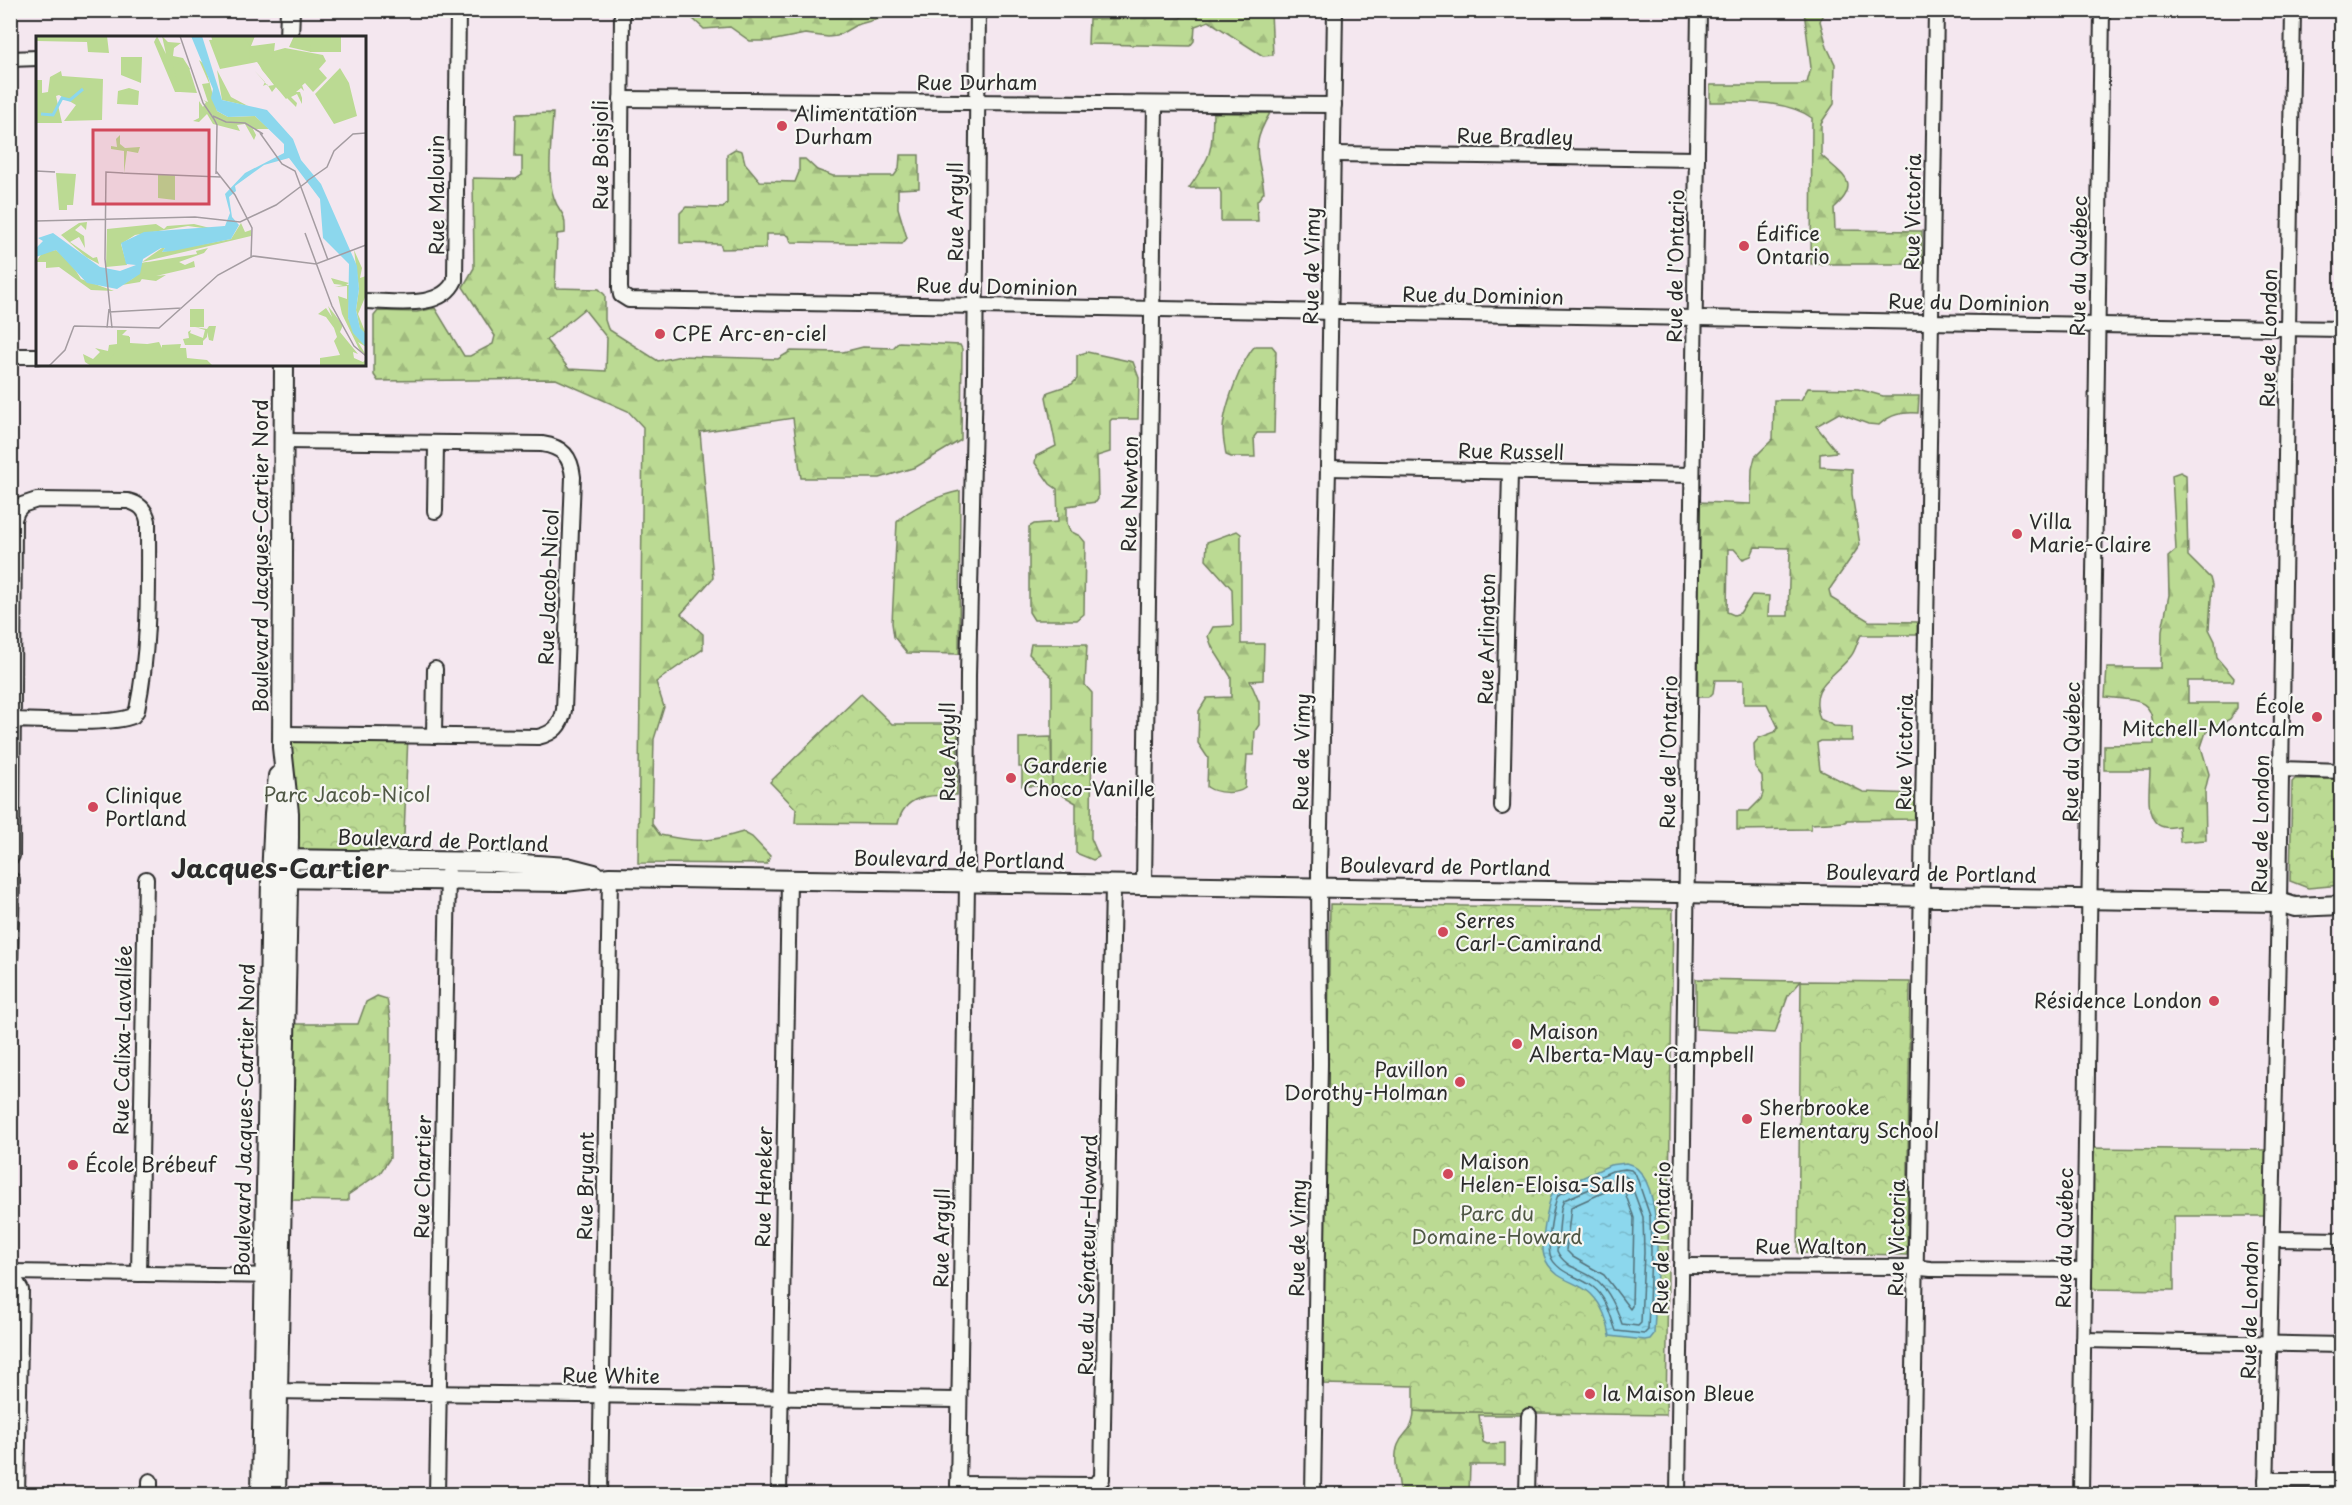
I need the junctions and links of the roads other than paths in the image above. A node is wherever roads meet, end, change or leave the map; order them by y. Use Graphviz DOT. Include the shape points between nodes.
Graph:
graph roads {
  1 [pos="290,10"];
  2 [pos="458,10"];
  3 [pos="622,10"];
  4 [pos="978,10"];
  5 [pos="1335,10"];
  6 [pos="1699,10"];
  7 [pos="1936,10"];
  8 [pos="2102,10"];
  9 [pos="2294,10"];
  10 [pos="290,36"];
  11 [pos="36,58"];
  12 [pos="10,59"];
  13 [pos="621,99"];
  14 [pos="976,102"];
  15 [pos="1155,104"];
  16 [pos="1334,105"];
  17 [pos="1333,154"];
  18 [pos="1697,159"];
  19 [pos="624,299"];
  20 [pos="366,301"];
  21 [pos="974,306"];
  22 [pos="1152,309"];
  23 [pos="1330,313"];
  24 [pos="1695,319"];
  25 [pos="1931,322"];
  26 [pos="2097,325"];
  27 [pos="2288,328"];
  28 [pos="2342,329"];
  29 [pos="10,356"];
  30 [pos="36,356"];
  31 [pos="284,366"];
  32 [pos="284,441"];
  33 [pos="436,444"];
  34 [pos="1328,468"];
  35 [pos="1510,472"];
  36 [pos="1692,475"];
  37 [pos="435,511"];
  38 [pos="435,669"];
  39 [pos="11,720"];
  40 [pos="434,735"];
  41 [pos="282,741"];
  42 [pos="2281,769"];
  43 [pos="2342,771"];
  44 [pos="1502,807"];
  45 [pos="12,856"];
  46 [pos="281,859"];
  47 [pos="448,861"];
  48 [pos="610,877"];
  49 [pos="280,878"];
  50 [pos="146,879"];
  51 [pos="12,880"];
  52 [pos="448,880"];
  53 [pos="789,880"];
  54 [pos="967,883"];
  55 [pos="1113,885"];
  56 [pos="1144,885"];
  57 [pos="1320,888"];
  58 [pos="1687,893"];
  59 [pos="2342,895"];
  60 [pos="1922,897"];
  61 [pos="2089,899"];
  62 [pos="2279,902"];
  63 [pos="2342,906"];
  64 [pos="10,964"];
  65 [pos="2272,1239"];
  66 [pos="2342,1240"];
  67 [pos="1681,1266"];
  68 [pos="1917,1267"];
  69 [pos="2084,1270"];
  70 [pos="11,1271"];
  71 [pos="140,1274"];
  72 [pos="272,1276"];
  73 [pos="2083,1340"];
  74 [pos="2269,1344"];
  75 [pos="2342,1345"];
  76 [pos="270,1391"];
  77 [pos="438,1393"];
  78 [pos="602,1395"];
  79 [pos="781,1398"];
  80 [pos="958,1400"];
  81 [pos="1529,1416"];
  82 [pos="2266,1480"];
  83 [pos="2342,1480"];
  84 [pos="958,1489"];
  85 [pos="17,1494"];
  86 [pos="261,1494"];
  87 [pos="276,1494"];
  88 [pos="436,1494"];
  89 [pos="600,1494"];
  90 [pos="779,1494"];
  91 [pos="1313,1494"];
  92 [pos="1527,1494"];
  93 [pos="1678,1494"];
  94 [pos="1912,1494"];
  95 [pos="2081,1494"];
  96 [pos="2266,1494"];
  1 -- 10 [label="main road"];
  2 -- 20 [label="street, Rue Malouin" via="455,280 452,288 435,299"];
  3 -- 13 [label="street, Rue Boisjoli"];
  4 -- 14 [label="street, Rue Argyll"];
  5 -- 16 [label="street, Rue de Vimy"];
  6 -- 18 [label="street, Rue de l'Ontario"];
  7 -- 25 [label="street, Rue Victoria"];
  8 -- 26 [label="street, Rue du Québec"];
  9 -- 27 [label="street, Rue de London"];
  11 -- 12 [label="street"];
  13 -- 14 [label="street, Rue Durham"];
  13 -- 19 [label="street, Rue Boisjoli" via="620,288"];
  14 -- 15 [label="street, Rue Durham"];
  14 -- 21 [label="street, Rue Argyll"];
  15 -- 16 [label="street, Rue Durham"];
  15 -- 22 [label="street, Rue Newton"];
  16 -- 17 [label="street, Rue de Vimy"];
  17 -- 18 [label="street, Rue Bradley"];
  17 -- 23 [label="street, Rue de Vimy"];
  18 -- 24 [label="street, Rue de l'Ontario"];
  19 -- 21 [label="street, Rue du Dominion"];
  21 -- 22 [label="street, Rue du Dominion"];
  21 -- 54 [label="street, Rue Argyll"];
  22 -- 23 [label="street, Rue du Dominion"];
  22 -- 56 [label="street, Rue Newton"];
  23 -- 24 [label="street, Rue du Dominion"];
  23 -- 34 [label="street, Rue de Vimy"];
  24 -- 25 [label="street, Rue du Dominion"];
  24 -- 36 [label="street, Rue de l'Ontario"];
  25 -- 26 [label="street, Rue du Dominion"];
  25 -- 60 [label="street, Rue Victoria"];
  26 -- 27 [label="street, Rue du Dominion"];
  26 -- 61 [label="street, Rue du Québec"];
  27 -- 28 [label="street, Rue du Dominion"];
  27 -- 42 [label="street, Rue de London"];
  29 -- 30 [label="street"];
  31 -- 32 [label="main road, Boulevard Jacques-Cartier Nord"];
  32 -- 33 [label="street, Rue Jacob-Nicol"];
  32 -- 41 [label="main road, Boulevard Jacques-Cartier Nord"];
  33 -- 37 [label="street"];
  33 -- 40 [label="street, Rue Jacob-Nicol" via="553,446 570,461 573,477 561,722 553,732 538,737"];
  34 -- 35 [label="street, Rue Russell"];
  34 -- 57 [label="street, Rue de Vimy"];
  35 -- 36 [label="street, Rue Russell"];
  35 -- 44 [label="street, Rue Arlington"];
  36 -- 58 [label="street, Rue de l'Ontario"];
  38 -- 40 [label="street"];
  39 -- 39 [label="street" via="115,721 133,716 139,702 148,633 148,521 147,514 136,503 37,500 16,511"];
  39 -- 45 [label="street"];
  40 -- 41 [label="street, Rue Jacob-Nicol"];
  41 -- 46 [label="main road, Boulevard Jacques-Cartier Nord" via="274,814"];
  42 -- 43 [label="street"];
  42 -- 62 [label="street, Rue de London"];
  46 -- 47 [label="main road, Boulevard de Portland"];
  46 -- 49 [label="main road, Boulevard Jacques-Cartier Nord"];
  47 -- 48 [label="main road, Boulevard de Portland" via="567,867"];
  47 -- 52 [label="street, Rue Chartier"];
  48 -- 52 [label="main road, Boulevard de Portland" via="566,882"];
  48 -- 53 [label="main road, Boulevard de Portland"];
  48 -- 78 [label="street, Rue Bryant"];
  49 -- 52 [label="main road, Boulevard de Portland"];
  49 -- 72 [label="main road, Boulevard Jacques-Cartier Nord"];
  50 -- 71 [label="street, Rue Calixa-Lavallée"];
  51 -- 64 [label="street"];
  52 -- 77 [label="street, Rue Chartier"];
  53 -- 54 [label="main road, Boulevard de Portland"];
  53 -- 79 [label="street, Rue Heneker"];
  54 -- 55 [label="main road, Boulevard de Portland"];
  54 -- 80 [label="street, Rue Argyll"];
  55 -- 56 [label="main road, Boulevard de Portland"];
  55 -- 84 [label="street, Rue du Sénateur-Howard" via="1102,1479 1093,1485"];
  56 -- 57 [label="main road, Boulevard de Portland"];
  57 -- 58 [label="main road, Boulevard de Portland"];
  57 -- 91 [label="street, Rue de Vimy"];
  58 -- 60 [label="main road, Boulevard de Portland"];
  58 -- 67 [label="street, Rue de l'Ontario"];
  59 -- 62 [label="main road, Boulevard de Portland" via="2294,896"];
  60 -- 61 [label="main road, Boulevard de Portland"];
  60 -- 68 [label="street, Rue Victoria"];
  61 -- 62 [label="main road, Boulevard de Portland"];
  61 -- 69 [label="street, Rue du Québec"];
  62 -- 63 [label="main road, Boulevard de Portland" via="2295,907"];
  62 -- 65 [label="street, Rue de London"];
  65 -- 66 [label="street"];
  65 -- 74 [label="street, Rue de London"];
  67 -- 68 [label="street, Rue Walton"];
  67 -- 93 [label="street, Rue de l'Ontario"];
  68 -- 69 [label="street, Rue Walton"];
  68 -- 94 [label="street, Rue Victoria"];
  69 -- 73 [label="street, Rue du Québec"];
  70 -- 71 [label="street"];
  70 -- 85 [label="street" via="21,1290"];
  71 -- 72 [label="street"];
  72 -- 76 [label="main road, Boulevard Jacques-Cartier Nord"];
  73 -- 74 [label="street"];
  73 -- 95 [label="street, Rue du Québec"];
  74 -- 75 [label="street"];
  74 -- 82 [label="street, Rue de London"];
  76 -- 77 [label="street, Rue White"];
  76 -- 86 [label="main road, Boulevard Jacques-Cartier Nord"];
  76 -- 87 [label="main road, Boulevard Jacques-Cartier Nord"];
  77 -- 78 [label="street, Rue White"];
  77 -- 88 [label="street, Rue Chartier"];
  78 -- 79 [label="street, Rue White"];
  78 -- 89 [label="street, Rue Bryant"];
  79 -- 80 [label="street, Rue White"];
  79 -- 90 [label="street, Rue Heneker"];
  80 -- 84 [label="street, Rue Argyll"];
  81 -- 92 [label="street"];
  82 -- 83 [label="street"];
  82 -- 96 [label="street, Rue de London"];
}
